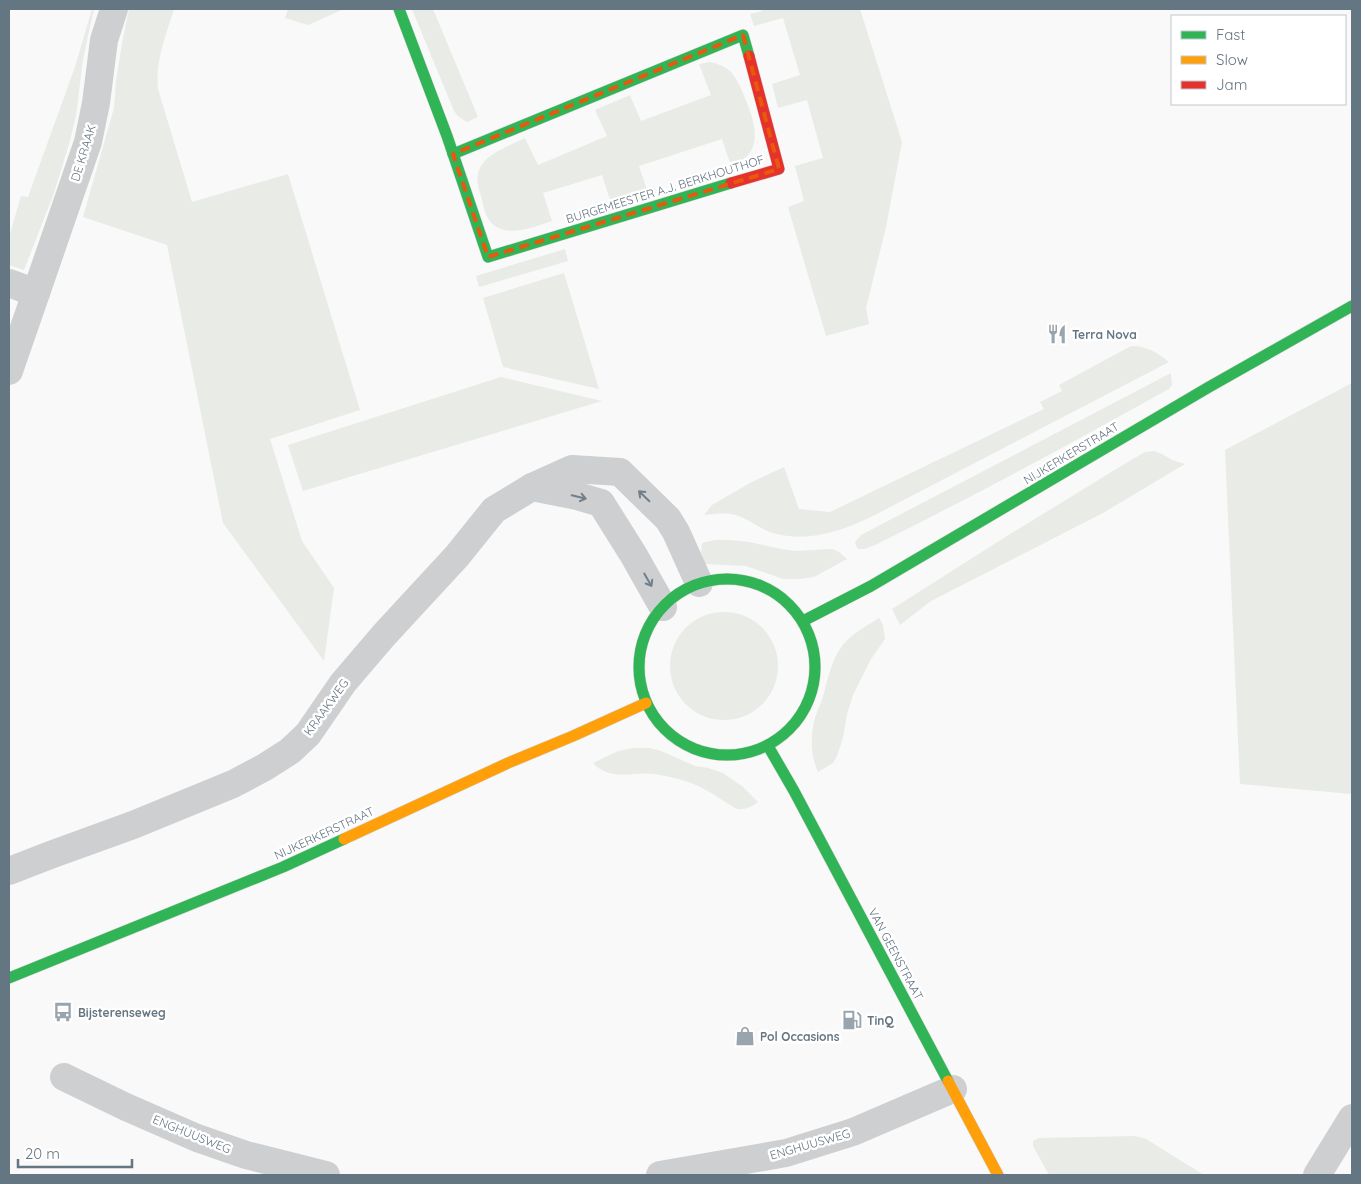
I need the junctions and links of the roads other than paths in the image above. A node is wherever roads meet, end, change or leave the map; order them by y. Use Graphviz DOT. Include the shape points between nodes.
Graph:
graph roads {
  1 [pos="114,9"];
  2 [pos="399,9"];
  3 [pos="453,154"];
  4 [pos="9,284"];
  5 [pos="36,293"];
  6 [pos="1352,306"];
  7 [pos="9,371"];
  8 [pos="532,487"];
  9 [pos="699,583"];
  10 [pos="663,607"];
  11 [pos="803,621"];
  12 [pos="646,703"];
  13 [pos="768,746"];
  14 [pos="9,871"];
  15 [pos="9,978"];
  16 [pos="64,1077"];
  17 [pos="953,1089"];
  18 [pos="1352,1118"];
  19 [pos="326,1175"];
  20 [pos="660,1175"];
  21 [pos="998,1175"];
  22 [pos="1317,1175"];
  1 -- 5 [label="street, DE KRAAK" via="104,40 88,142"];
  2 -- 3 [label="main road, BURGEMEESTER A.J. BERKHOUTHOF"];
  3 -- 3 [label="main road, BURGEMEESTER A.J. BERKHOUTHOF" via="488,257 779,169 743,35"];
  4 -- 5 [label="street"];
  5 -- 7 [label="street, DE KRAAK"];
  6 -- 11 [label="main road, NIJKERKERSTRAAT" via="871,586"];
  9 -- 8 [label="street, KRAAKWEG, one-way" via="668,519 620,472 572,469"];
  8 -- 10 [label="street, one-way" via="601,503"];
  8 -- 14 [label="street, KRAAKWEG" via="494,510 343,683 308,734 290,752 233,784"];
  9 -- 10 [label="main road" via="679,593"];
  9 -- 11 [label="main road" via="728,579 757,584 783,599"];
  10 -- 12 [label="main road" via="644,636 638,669"];
  11 -- 13 [label="main road" via="814,648 815,676 807,705 791,728"];
  12 -- 13 [label="main road" via="666,732 698,751 733,756"];
  12 -- 15 [label="main road, NIJKERKERSTRAAT" via="283,867"];
  13 -- 17 [label="main road, VAN GEENSTRAAT"];
  16 -- 19 [label="street, ENGHUUSWEG" via="197,1138 246,1155"];
  17 -- 20 [label="street, ENGHUUSWEG" via="853,1132 786,1153"];
  17 -- 21 [label="main road, VAN GEENSTRAAT"];
  18 -- 22 [label="street"];
}
